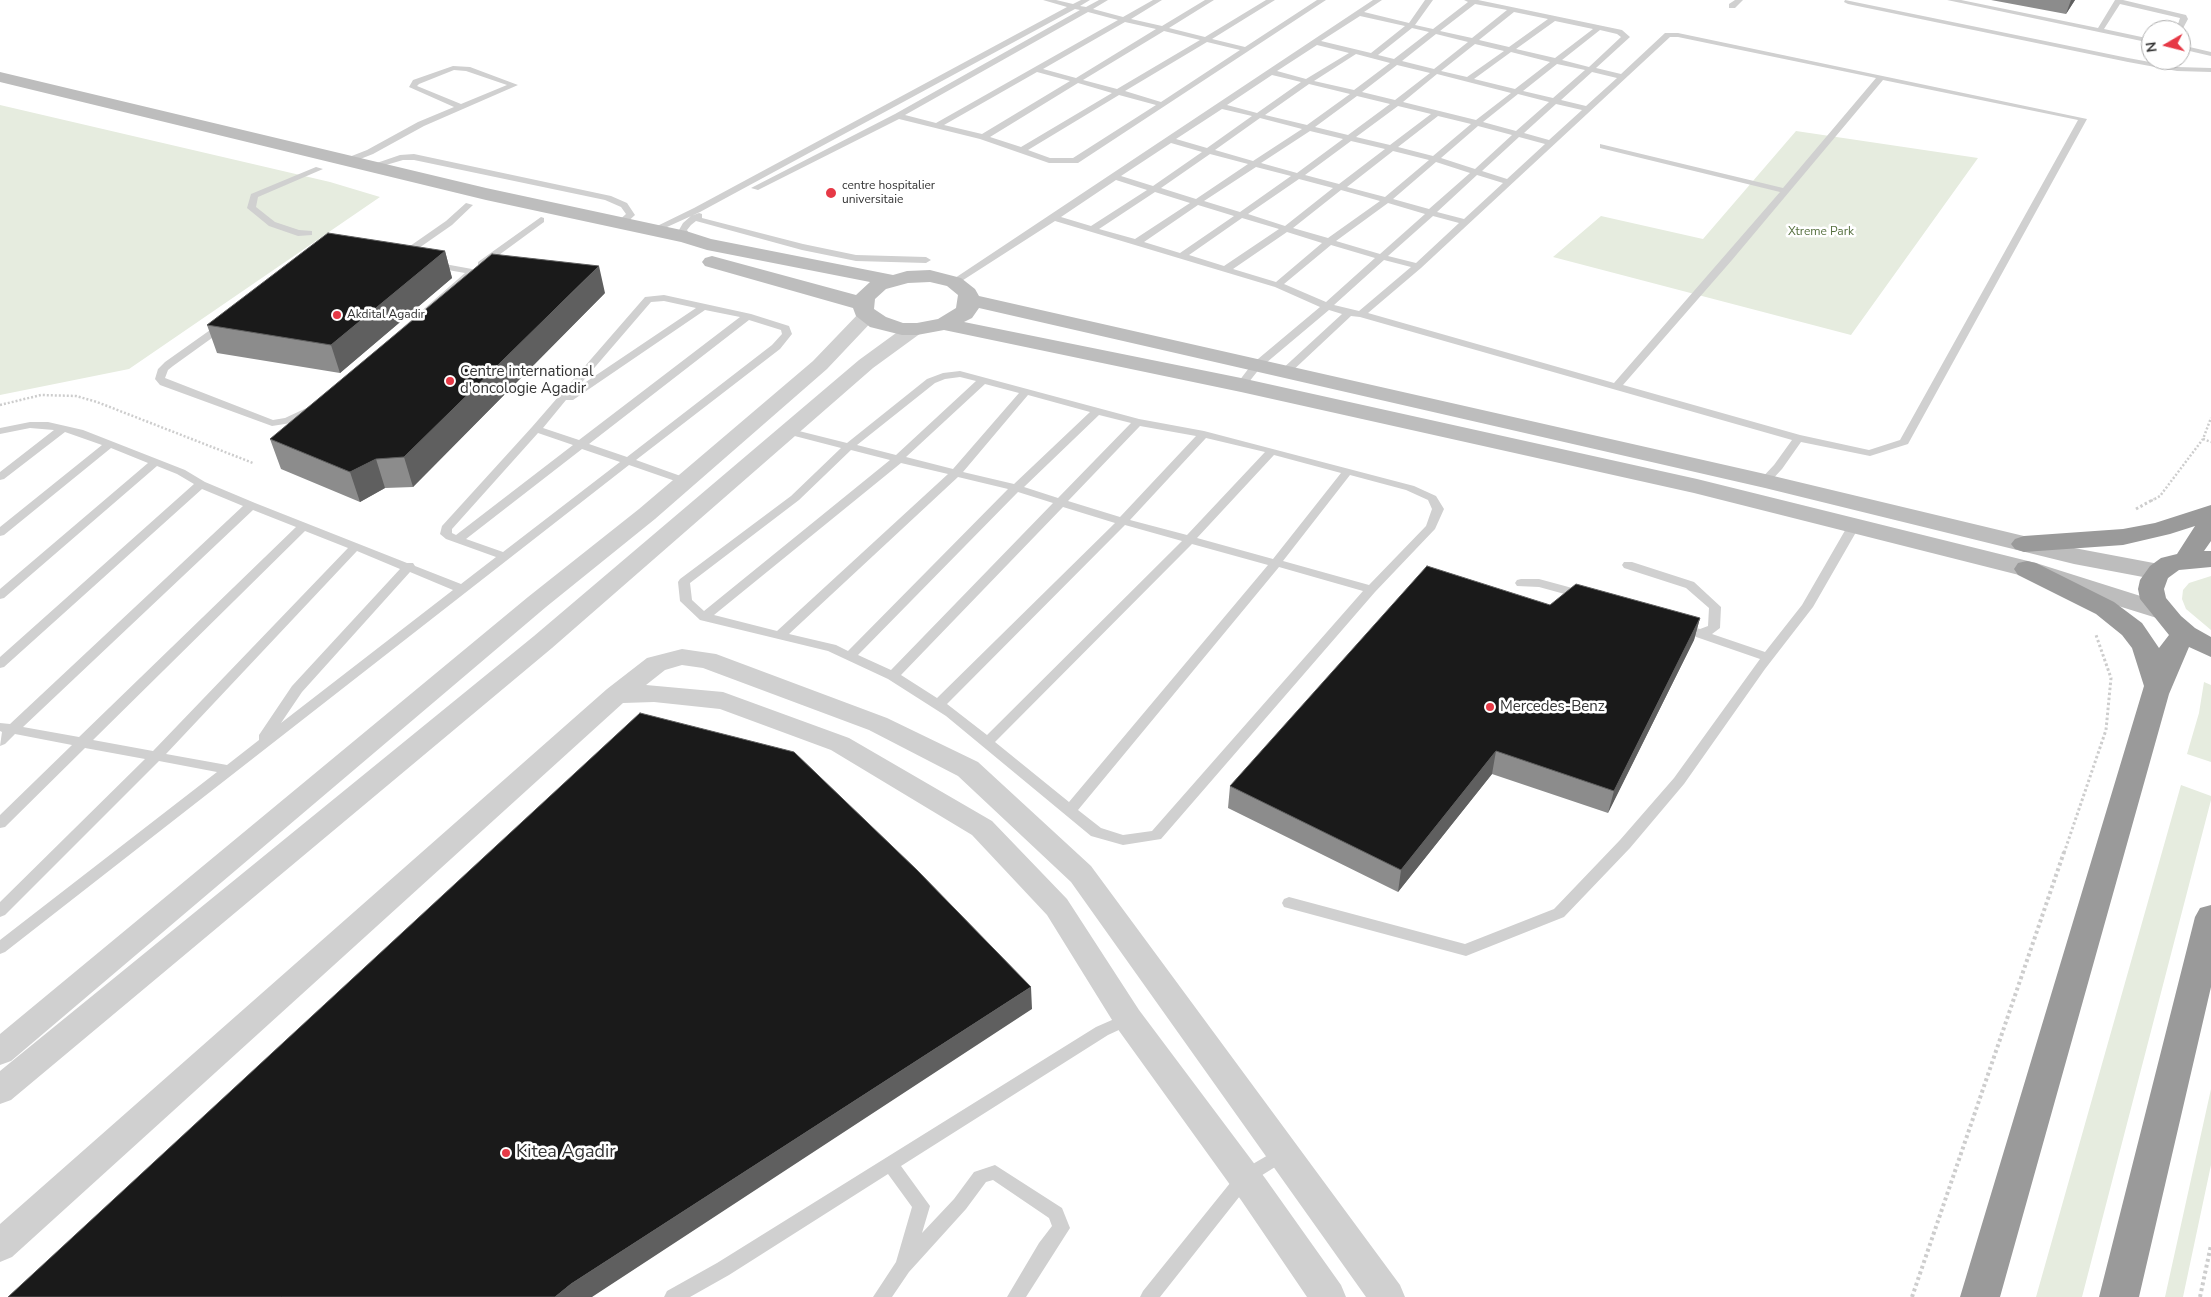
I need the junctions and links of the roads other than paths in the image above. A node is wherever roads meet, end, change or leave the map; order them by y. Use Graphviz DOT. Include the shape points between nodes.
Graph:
graph roads {
  1 [pos="1047,0"];
  2 [pos="1086,0"];
  3 [pos="1104,0"];
  4 [pos="1158,0"];
  5 [pos="1210,0"];
  6 [pos="1271,0"];
  7 [pos="1319,0"];
  8 [pos="1378,0"];
  9 [pos="1429,0"];
  10 [pos="1739,0"];
  11 [pos="1951,0"];
  12 [pos="2118,0"];
  13 [pos="1471,1"];
  14 [pos="1848,2"];
  15 [pos="1074,6"];
  16 [pos="1732,6"];
  17 [pos="1086,10"];
  18 [pos="1513,10"];
  19 [pos="1358,13"];
  20 [pos="1553,19"];
  21 [pos="1124,20"];
  22 [pos="2184,20"];
  23 [pos="1411,25"];
  24 [pos="1598,28"];
  25 [pos="1163,29"];
  26 [pos="2100,30"];
  27 [pos="1434,31"];
  28 [pos="2141,39"];
  29 [pos="1205,40"];
  30 [pos="1477,41"];
  31 [pos="1315,42"];
  32 [pos="1245,48"];
  33 [pos="2191,49"];
  34 [pos="1511,50"];
  35 [pos="1355,52"];
  36 [pos="2211,54"];
  37 [pos="1372,56"];
  38 [pos="2141,60"];
  39 [pos="1554,61"];
  40 [pos="1396,62"];
  41 [pos="2191,68"];
  42 [pos="1590,69"];
  43 [pos="1036,70"];
  44 [pos="1437,71"];
  45 [pos="2210,71"];
  46 [pos="1270,72"];
  47 [pos="0,77"];
  48 [pos="1622,77"];
  49 [pos="1881,77"];
  50 [pos="1469,79"];
  51 [pos="1077,81"];
  52 [pos="1308,82"];
  53 [pos="1118,92"];
  54 [pos="1518,92"];
  55 [pos="1356,93"];
  56 [pos="0,96"];
  57 [pos="1555,101"];
  58 [pos="1398,103"];
  59 [pos="1161,104"];
  60 [pos="1220,106"];
  61 [pos="460,107"];
  62 [pos="1587,109"];
  63 [pos="1437,113"];
  64 [pos="898,116"];
  65 [pos="1261,116"];
  66 [pos="1477,123"];
  67 [pos="938,125"];
  68 [pos="1308,128"];
  69 [pos="1518,135"];
  70 [pos="983,137"];
  71 [pos="1348,138"];
  72 [pos="1169,140"];
  73 [pos="1550,144"];
  74 [pos="1603,146"];
  75 [pos="1390,148"];
  76 [pos="1024,149"];
  77 [pos="1209,151"];
  78 [pos="1435,159"];
  79 [pos="347,161"];
  80 [pos="1254,163"];
  81 [pos="369,167"];
  82 [pos="319,169"];
  83 [pos="1478,172"];
  84 [pos="1299,176"];
  85 [pos="1114,177"];
  86 [pos="1508,182"];
  87 [pos="740,186"];
  88 [pos="1342,187"];
  89 [pos="1154,189"];
  90 [pos="751,190"];
  91 [pos="1785,191"];
  92 [pos="486,194"];
  93 [pos="1388,199"];
  94 [pos="1197,202"];
  95 [pos="469,206"];
  96 [pos="1432,212"];
  97 [pos="1242,215"];
  98 [pos="694,218"];
  99 [pos="1054,218"];
  100 [pos="541,220"];
  101 [pos="1465,222"];
  102 [pos="620,224"];
  103 [pos="1287,228"];
  104 [pos="653,230"];
  105 [pos="1091,230"];
  106 [pos="309,233"];
  107 [pos="686,237"];
  108 [pos="1330,241"];
  109 [pos="1136,243"];
  110 [pos="1182,256"];
  111 [pos="1382,257"];
  112 [pos="399,258"];
  113 [pos="926,260"];
  114 [pos="1418,266"];
  115 [pos="1226,269"];
  116 [pos="472,272"];
  117 [pos="890,280"];
  118 [pos="954,282"];
  119 [pos="1278,285"];
  120 [pos="970,300"];
  121 [pos="1327,306"];
  122 [pos="703,307"];
  123 [pos="865,310"];
  124 [pos="1349,313"];
  125 [pos="1361,314"];
  126 [pos="748,316"];
  127 [pos="944,324"];
  128 [pos="914,329"];
  129 [pos="1284,373"];
  130 [pos="1249,376"];
  131 [pos="984,379"];
  132 [pos="1618,385"];
  133 [pos="1026,391"];
  134 [pos="553,409"];
  135 [pos="1098,411"];
  136 [pos="1138,422"];
  137 [pos="63,428"];
  138 [pos="536,429"];
  139 [pos="0,431"];
  140 [pos="787,431"];
  141 [pos="1204,434"];
  142 [pos="1798,438"];
  143 [pos="108,445"];
  144 [pos="582,446"];
  145 [pos="847,448"];
  146 [pos="1272,451"];
  147 [pos="896,460"];
  148 [pos="628,461"];
  149 [pos="155,462"];
  150 [pos="1348,471"];
  151 [pos="955,474"];
  152 [pos="0,477"];
  153 [pos="685,481"];
  154 [pos="1765,481"];
  155 [pos="201,484"];
  156 [pos="1016,488"];
  157 [pos="1060,504"];
  158 [pos="251,505"];
  159 [pos="2211,512"];
  160 [pos="1123,521"];
  161 [pos="2211,521"];
  162 [pos="303,526"];
  163 [pos="1853,527"];
  164 [pos="0,534"];
  165 [pos="458,539"];
  166 [pos="1189,540"];
  167 [pos="356,546"];
  168 [pos="503,556"];
  169 [pos="2025,556"];
  170 [pos="2198,560"];
  171 [pos="1276,563"];
  172 [pos="1628,565"];
  173 [pos="409,566"];
  174 [pos="2159,572"];
  175 [pos="1521,583"];
  176 [pos="462,589"];
  177 [pos="1371,589"];
  178 [pos="0,595"];
  179 [pos="1591,597"];
  180 [pos="2160,611"];
  181 [pos="704,617"];
  182 [pos="1664,622"];
  183 [pos="1700,634"];
  184 [pos="2185,634"];
  185 [pos="779,636"];
  186 [pos="2211,648"];
  187 [pos="850,656"];
  188 [pos="1768,657"];
  189 [pos="0,664"];
  190 [pos="893,676"];
  191 [pos="2158,684"];
  192 [pos="616,695"];
  193 [pos="938,705"];
  194 [pos="6,728"];
  195 [pos="0,741"];
  196 [pos="81,742"];
  197 [pos="987,743"];
  198 [pos="257,749"];
  199 [pos="156,756"];
  200 [pos="230,770"];
  201 [pos="1070,811"];
  202 [pos="0,823"];
  203 [pos="1290,903"];
  204 [pos="0,911"];
  205 [pos="2211,917"];
  206 [pos="0,948"];
  207 [pos="1128,1018"];
  208 [pos="0,1052"];
  209 [pos="0,1090"];
  210 [pos="1282,1154"];
  211 [pos="889,1163"];
  212 [pos="1245,1178"];
  213 [pos="0,1246"];
  214 [pos="903,1266"];
  215 [pos="673,1297"];
  216 [pos="882,1297"];
  217 [pos="1016,1297"];
  218 [pos="1149,1297"];
  219 [pos="1328,1297"];
  220 [pos="1387,1297"];
  221 [pos="1980,1297"];
  222 [pos="2119,1297"];
  1 -- 15 [label="lane"];
  2 -- 15 [label="lane"];
  3 -- 17 [label="lane"];
  4 -- 21 [label="lane"];
  5 -- 25 [label="lane"];
  6 -- 29 [label="lane"];
  7 -- 32 [label="lane"];
  8 -- 19 [label="lane"];
  9 -- 23 [label="lane"];
  10 -- 16 [label="lane"];
  11 -- 26 [label="lane"];
  12 -- 22 [label="lane" via="2183,17"];
  12 -- 26 [label="lane"];
  13 -- 18 [label="lane"];
  13 -- 27 [label="lane"];
  14 -- 38 [label="lane"];
  15 -- 17 [label="lane"];
  15 -- 87 [label="lane"];
  17 -- 21 [label="lane"];
  17 -- 64 [label="lane"];
  18 -- 20 [label="lane"];
  18 -- 30 [label="lane"];
  19 -- 23 [label="lane"];
  19 -- 31 [label="lane"];
  20 -- 24 [label="lane"];
  20 -- 34 [label="lane"];
  21 -- 25 [label="lane"];
  21 -- 43 [label="lane"];
  23 -- 27 [label="lane"];
  23 -- 37 [label="lane"];
  24 -- 39 [label="lane"];
  24 -- 42 [label="lane" via="1619,32 1626,37"];
  25 -- 29 [label="lane"];
  25 -- 51 [label="lane"];
  26 -- 28 [label="lane"];
  27 -- 30 [label="lane"];
  27 -- 40 [label="lane"];
  29 -- 32 [label="lane"];
  29 -- 53 [label="lane"];
  30 -- 34 [label="lane"];
  30 -- 44 [label="lane"];
  31 -- 35 [label="lane"];
  31 -- 46 [label="lane"];
  32 -- 59 [label="lane"];
  33 -- 36 [label="lane"];
  34 -- 39 [label="lane"];
  34 -- 50 [label="lane"];
  35 -- 37 [label="lane"];
  35 -- 52 [label="lane"];
  37 -- 40 [label="lane"];
  39 -- 42 [label="lane"];
  39 -- 54 [label="lane"];
  40 -- 44 [label="lane"];
  40 -- 55 [label="lane"];
  41 -- 45 [label="lane"];
  42 -- 48 [label="lane"];
  42 -- 57 [label="lane"];
  43 -- 51 [label="lane"];
  43 -- 67 [label="lane"];
  44 -- 50 [label="lane"];
  44 -- 58 [label="lane"];
  46 -- 52 [label="lane"];
  46 -- 60 [label="lane"];
  47 -- 79 [label="street"];
  48 -- 49 [label="lane" via="1668,35"];
  48 -- 62 [label="lane"];
  49 -- 91 [label="lane"];
  49 -- 142 [label="lane" via="2083,119 1904,442 1870,453"];
  50 -- 54 [label="lane"];
  51 -- 53 [label="lane"];
  51 -- 70 [label="lane"];
  52 -- 55 [label="lane"];
  52 -- 65 [label="lane"];
  53 -- 59 [label="lane"];
  53 -- 76 [label="lane"];
  54 -- 57 [label="lane"];
  54 -- 66 [label="lane"];
  55 -- 58 [label="lane"];
  55 -- 68 [label="lane"];
  56 -- 82 [label="street"];
  57 -- 62 [label="lane"];
  57 -- 69 [label="lane"];
  58 -- 63 [label="lane"];
  58 -- 71 [label="lane"];
  59 -- 76 [label="lane" via="1075,161 1049,160"];
  60 -- 65 [label="lane"];
  60 -- 72 [label="lane"];
  61 -- 61 [label="lane" via="478,100 514,85 467,69 453,68 416,82 413,87"];
  61 -- 79 [label="lane"];
  62 -- 73 [label="lane"];
  63 -- 66 [label="lane"];
  63 -- 75 [label="lane"];
  64 -- 67 [label="lane"];
  64 -- 90 [label="lane"];
  65 -- 68 [label="lane"];
  65 -- 77 [label="lane"];
  66 -- 69 [label="lane"];
  66 -- 78 [label="lane"];
  67 -- 70 [label="lane"];
  68 -- 71 [label="lane"];
  68 -- 80 [label="lane"];
  69 -- 73 [label="lane"];
  69 -- 83 [label="lane"];
  70 -- 76 [label="lane"];
  71 -- 75 [label="lane"];
  71 -- 84 [label="lane"];
  72 -- 77 [label="lane"];
  72 -- 85 [label="lane"];
  73 -- 86 [label="lane"];
  74 -- 91 [label="lane"];
  75 -- 78 [label="lane"];
  75 -- 88 [label="lane"];
  77 -- 80 [label="lane"];
  77 -- 89 [label="lane"];
  78 -- 83 [label="lane"];
  78 -- 93 [label="lane"];
  79 -- 81 [label="street"];
  80 -- 84 [label="lane"];
  80 -- 94 [label="lane"];
  81 -- 92 [label="street"];
  81 -- 102 [label="lane" via="414,156 608,198 624,205 631,215"];
  82 -- 95 [label="street"];
  82 -- 106 [label="lane" via="254,196 251,208 272,224 298,233"];
  83 -- 86 [label="lane"];
  83 -- 96 [label="lane"];
  84 -- 88 [label="lane"];
  84 -- 97 [label="lane"];
  85 -- 89 [label="lane"];
  85 -- 99 [label="lane"];
  86 -- 101 [label="lane"];
  87 -- 90 [label="lane"];
  87 -- 104 [label="lane"];
  88 -- 93 [label="lane"];
  88 -- 103 [label="lane"];
  89 -- 94 [label="lane"];
  89 -- 105 [label="lane"];
  90 -- 98 [label="lane"];
  91 -- 132 [label="lane"];
  92 -- 95 [label="street"];
  92 -- 102 [label="street"];
  93 -- 96 [label="lane"];
  93 -- 108 [label="lane"];
  94 -- 97 [label="lane"];
  94 -- 109 [label="lane"];
  95 -- 100 [label="street"];
  95 -- 112 [label="lane"];
  96 -- 101 [label="lane"];
  96 -- 111 [label="lane"];
  97 -- 103 [label="lane"];
  97 -- 110 [label="lane"];
  98 -- 107 [label="lane" via="683,230"];
  98 -- 113 [label="lane" via="856,258"];
  99 -- 105 [label="lane"];
  99 -- 118 [label="lane"];
  100 -- 116 [label="lane"];
  100 -- 123 [label="street" via="671,250"];
  101 -- 114 [label="lane"];
  102 -- 104 [label="street"];
  103 -- 108 [label="lane"];
  103 -- 115 [label="lane"];
  104 -- 107 [label="street"];
  105 -- 109 [label="lane"];
  107 -- 117 [label="street" via="707,244"];
  108 -- 111 [label="lane"];
  108 -- 119 [label="lane"];
  109 -- 110 [label="lane"];
  110 -- 115 [label="lane"];
  111 -- 114 [label="lane"];
  111 -- 121 [label="lane"];
  112 -- 116 [label="lane"];
  112 -- 116 [label="lane" via="351,250 320,258 169,364 163,369 160,379 272,423 287,421 319,406"];
  114 -- 125 [label="lane"];
  115 -- 119 [label="lane"];
  117 -- 118 [label="street" via="924,276"];
  117 -- 123 [label="street" via="871,290"];
  118 -- 120 [label="street" via="968,293"];
  119 -- 121 [label="lane"];
  120 -- 127 [label="street" via="964,313"];
  120 -- 130 [label="street"];
  121 -- 124 [label="lane"];
  121 -- 130 [label="lane"];
  122 -- 126 [label="lane"];
  122 -- 134 [label="lane"];
  122 -- 134 [label="lane" via="664,298 648,300"];
  123 -- 128 [label="street" via="889,326"];
  123 -- 153 [label="street" via="820,365"];
  124 -- 125 [label="lane"];
  124 -- 129 [label="lane"];
  125 -- 132 [label="lane"];
  126 -- 144 [label="lane"];
  126 -- 148 [label="lane" via="786,328 787,334 782,342"];
  127 -- 128 [label="street"];
  127 -- 130 [label="street"];
  128 -- 140 [label="street" via="884,348"];
  129 -- 130 [label="street"];
  129 -- 154 [label="street"];
  130 -- 163 [label="street"];
  131 -- 133 [label="lane"];
  131 -- 145 [label="lane" via="960,374 931,381"];
  131 -- 147 [label="lane"];
  132 -- 142 [label="lane"];
  133 -- 135 [label="lane"];
  133 -- 151 [label="lane"];
  134 -- 138 [label="lane"];
  135 -- 136 [label="lane"];
  135 -- 156 [label="lane"];
  136 -- 141 [label="lane"];
  136 -- 157 [label="lane"];
  137 -- 139 [label="lane" via="30,425"];
  137 -- 143 [label="lane"];
  137 -- 152 [label="lane"];
  138 -- 144 [label="lane"];
  138 -- 165 [label="lane" via="446,528 446,534"];
  140 -- 145 [label="lane"];
  140 -- 209 [label="street" via="543,642"];
  141 -- 146 [label="lane"];
  141 -- 160 [label="lane"];
  142 -- 154 [label="lane"];
  143 -- 149 [label="lane"];
  143 -- 164 [label="lane"];
  144 -- 148 [label="lane"];
  144 -- 165 [label="lane"];
  145 -- 147 [label="lane"];
  145 -- 181 [label="lane" via="795,498 684,582 686,601"];
  146 -- 150 [label="lane"];
  146 -- 166 [label="lane"];
  147 -- 151 [label="lane"];
  147 -- 181 [label="lane"];
  148 -- 153 [label="lane"];
  148 -- 168 [label="lane"];
  149 -- 155 [label="lane"];
  149 -- 178 [label="lane"];
  150 -- 171 [label="lane"];
  150 -- 177 [label="lane" via="1410,488 1432,498 1438,509 1431,527"];
  151 -- 156 [label="lane"];
  151 -- 185 [label="lane"];
  153 -- 208 [label="street"];
  154 -- 169 [label="street"];
  155 -- 158 [label="lane"];
  155 -- 189 [label="lane"];
  156 -- 157 [label="lane"];
  156 -- 187 [label="lane"];
  157 -- 160 [label="lane"];
  157 -- 190 [label="lane"];
  158 -- 162 [label="lane"];
  158 -- 194 [label="lane"];
  159 -- 169 [label="highway" via="2161,529"];
  160 -- 166 [label="lane"];
  160 -- 193 [label="lane"];
  161 -- 170 [label="highway"];
  162 -- 167 [label="lane"];
  162 -- 196 [label="lane"];
  163 -- 169 [label="street"];
  163 -- 188 [label="lane" via="1807,608"];
  165 -- 168 [label="lane"];
  166 -- 171 [label="lane"];
  166 -- 197 [label="lane"];
  167 -- 173 [label="lane"];
  167 -- 199 [label="lane"];
  168 -- 176 [label="lane"];
  169 -- 174 [label="street" via="2074,556"];
  169 -- 180 [label="street"];
  169 -- 191 [label="highway" via="2132,629 2145,646"];
  170 -- 174 [label="highway" via="2170,564"];
  171 -- 177 [label="lane"];
  171 -- 201 [label="lane"];
  172 -- 183 [label="lane" via="1690,585 1715,607 1714,628"];
  173 -- 176 [label="lane"];
  173 -- 198 [label="lane" via="297,689"];
  174 -- 180 [label="highway" via="2153,580 2152,589"];
  175 -- 179 [label="lane" via="1538,583"];
  176 -- 198 [label="lane"];
  177 -- 201 [label="lane" via="1156,835 1123,840 1096,832"];
  180 -- 184 [label="highway"];
  181 -- 185 [label="lane"];
  182 -- 183 [label="lane"];
  183 -- 188 [label="lane"];
  184 -- 186 [label="highway"];
  184 -- 191 [label="highway" via="2173,648"];
  185 -- 187 [label="lane" via="832,648"];
  187 -- 190 [label="lane"];
  188 -- 203 [label="lane" via="1679,781 1560,913 1466,950"];
  190 -- 193 [label="lane"];
  191 -- 221 [label="highway"];
  192 -- 207 [label="street" via="654,692 724,702 840,744 982,828 1057,907"];
  192 -- 210 [label="street" via="656,664 682,657 707,660 878,724 968,770 1081,874"];
  192 -- 213 [label="street"];
  193 -- 197 [label="lane"];
  194 -- 195 [label="lane"];
  194 -- 196 [label="lane"];
  196 -- 199 [label="lane"];
  196 -- 202 [label="lane"];
  197 -- 201 [label="lane"];
  198 -- 200 [label="lane"];
  199 -- 200 [label="lane"];
  199 -- 204 [label="lane"];
  200 -- 206 [label="lane"];
  205 -- 222 [label="highway"];
  207 -- 211 [label="lane" via="1102,1030"];
  207 -- 212 [label="street"];
  210 -- 212 [label="lane"];
  210 -- 220 [label="street"];
  211 -- 214 [label="lane" via="921,1206"];
  211 -- 215 [label="lane" via="723,1269"];
  212 -- 218 [label="lane"];
  212 -- 219 [label="street"];
  214 -- 216 [label="lane"];
  214 -- 217 [label="lane" via="960,1204 980,1176 995,1172 1056,1213 1061,1228"];
}
